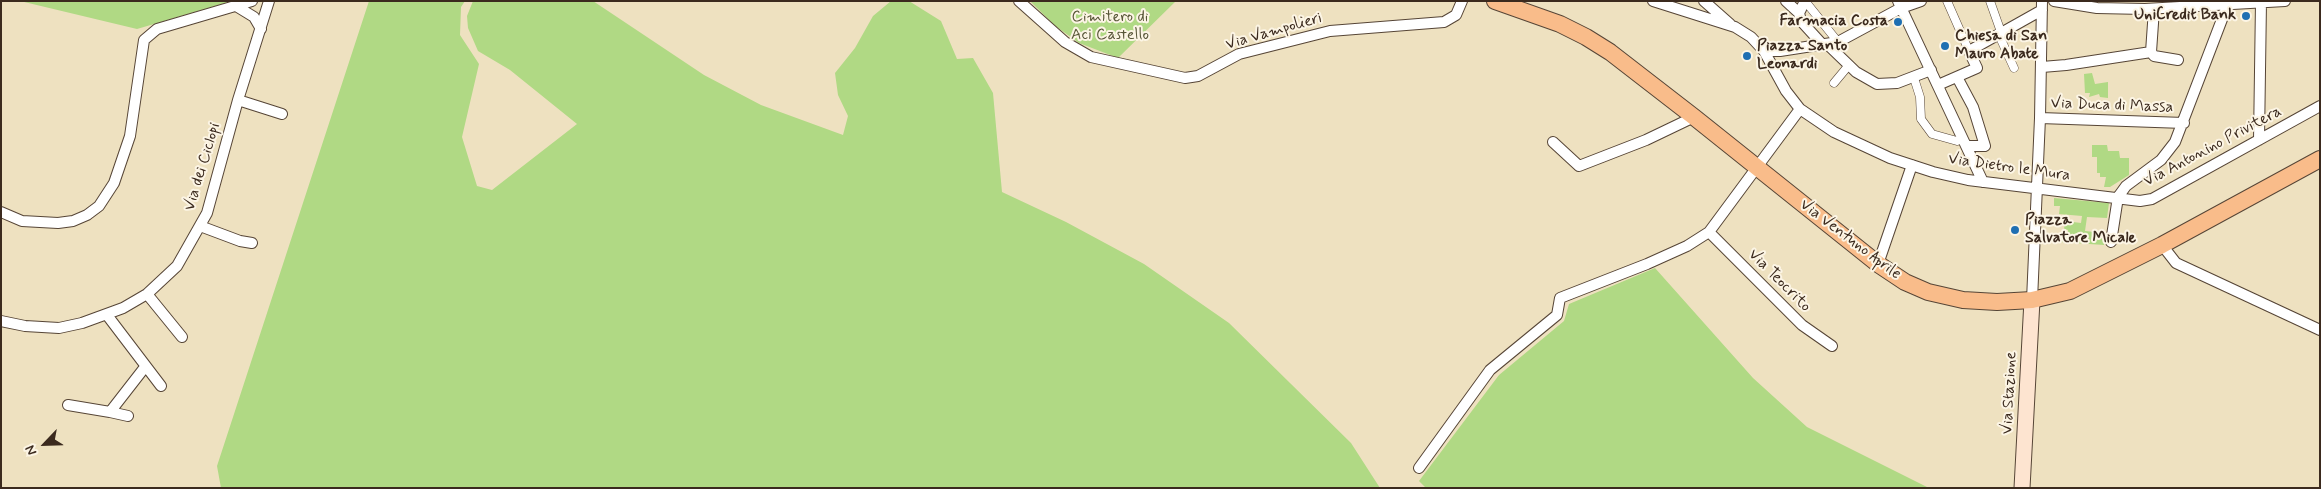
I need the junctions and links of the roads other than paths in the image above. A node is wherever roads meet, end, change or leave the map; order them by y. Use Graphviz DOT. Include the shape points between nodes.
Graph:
graph roads {
  1 [pos="252,1"];
  2 [pos="269,1"];
  3 [pos="1020,1"];
  4 [pos="1462,1"];
  5 [pos="1495,1"];
  6 [pos="1653,1"];
  7 [pos="1704,1"];
  8 [pos="1786,1"];
  9 [pos="1805,1"];
  10 [pos="1921,1"];
  11 [pos="1947,1"];
  12 [pos="1990,1"];
  13 [pos="2054,1"];
  14 [pos="2285,1"];
  15 [pos="2260,2"];
  16 [pos="2229,3"];
  17 [pos="1900,4"];
  18 [pos="2185,4"];
  19 [pos="2042,5"];
  20 [pos="236,6"];
  21 [pos="2148,6"];
  22 [pos="1799,13"];
  23 [pos="1735,28"];
  24 [pos="260,29"];
  25 [pos="2000,32"];
  26 [pos="1838,42"];
  27 [pos="1824,44"];
  28 [pos="1764,51"];
  29 [pos="1969,51"];
  30 [pos="2151,52"];
  31 [pos="2178,60"];
  32 [pos="1849,65"];
  33 [pos="2042,67"];
  34 [pos="2014,68"];
  35 [pos="1931,70"];
  36 [pos="1958,77"];
  37 [pos="1914,78"];
  38 [pos="1834,84"];
  39 [pos="1938,85"];
  40 [pos="238,100"];
  41 [pos="2320,106"];
  42 [pos="1800,110"];
  43 [pos="282,114"];
  44 [pos="1694,117"];
  45 [pos="2040,118"];
  46 [pos="2184,123"];
  47 [pos="2259,140"];
  48 [pos="1957,141"];
  49 [pos="1553,142"];
  50 [pos="1968,146"];
  51 [pos="2320,158"];
  52 [pos="1912,165"];
  53 [pos="1756,168"];
  54 [pos="1983,182"];
  55 [pos="2037,189"];
  56 [pos="2118,197"];
  57 [pos="1,212"];
  58 [pos="200,226"];
  59 [pos="1709,232"];
  60 [pos="252,242"];
  61 [pos="2111,242"];
  62 [pos="2162,245"];
  63 [pos="1878,264"];
  64 [pos="147,294"];
  65 [pos="2032,300"];
  66 [pos="107,315"];
  67 [pos="1,321"];
  68 [pos="2320,330"];
  69 [pos="182,337"];
  70 [pos="1832,346"];
  71 [pos="145,367"];
  72 [pos="160,386"];
  73 [pos="68,405"];
  74 [pos="110,412"];
  75 [pos="128,416"];
  76 [pos="1419,468"];
  77 [pos="2022,488"];
  1 -- 20 [label="street"];
  2 -- 24 [label="street, Via dei Ciclopi"];
  3 -- 4 [label="street, Via Vampolieri" via="1065,42 1091,57 1185,78 1198,76 1239,54 1330,31 1444,22 1456,15"];
  5 -- 44 [label="main road, Via Ventuno Aprile" via="1560,24 1586,37"];
  6 -- 23 [label="street"];
  7 -- 23 [label="street"];
  8 -- 22 [label="street"];
  9 -- 22 [label="street"];
  9 -- 26 [label="street"];
  10 -- 17 [label="street"];
  11 -- 29 [label="street"];
  12 -- 25 [label="street"];
  13 -- 21 [label="street" via="2097,8"];
  14 -- 15 [label="street"];
  15 -- 16 [label="street"];
  15 -- 47 [label="street"];
  16 -- 18 [label="street"];
  16 -- 46 [label="street"];
  17 -- 26 [label="street"];
  17 -- 35 [label="street"];
  18 -- 21 [label="street"];
  19 -- 25 [label="street"];
  19 -- 33 [label="street"];
  20 -- 24 [label="street" via="254,18"];
  20 -- 57 [label="street" via="157,29 144,40 130,136 114,183 99,206 73,221 58,223 22,221"];
  21 -- 30 [label="street"];
  22 -- 27 [label="street" via="1801,21"];
  23 -- 28 [label="street, Via Dietro le Mura"];
  24 -- 40 [label="street, Via dei Ciclopi"];
  25 -- 29 [label="street"];
  25 -- 34 [label="street"];
  26 -- 27 [label="street"];
  27 -- 28 [label="street"];
  27 -- 32 [label="street"];
  28 -- 42 [label="street, Via Dietro le Mura"];
  29 -- 36 [label="street" via="1977,68"];
  30 -- 31 [label="street" via="2154,56"];
  30 -- 33 [label="street"];
  32 -- 37 [label="street" via="1878,84"];
  32 -- 38 [label="street"];
  33 -- 45 [label="street"];
  35 -- 37 [label="street"];
  35 -- 39 [label="street"];
  36 -- 39 [label="street"];
  36 -- 50 [label="street" via="1973,107 1985,146"];
  37 -- 48 [label="street" via="1920,97 1921,119 1932,134"];
  39 -- 50 [label="street"];
  40 -- 43 [label="street"];
  40 -- 58 [label="street, Via dei Ciclopi" via="207,213"];
  41 -- 47 [label="street, Via Antonino Privitera"];
  42 -- 52 [label="street, Via Dietro le Mura" via="1834,132"];
  42 -- 53 [label="street"];
  44 -- 49 [label="street" via="1579,166"];
  44 -- 53 [label="main road, Via Ventuno Aprile"];
  45 -- 46 [label="street, Via Duca di Massa"];
  45 -- 55 [label="street"];
  46 -- 56 [label="street" via="2161,160 2126,186"];
  47 -- 56 [label="street, Via Antonino Privitera" via="2152,199 2140,201"];
  50 -- 54 [label="street"];
  51 -- 62 [label="main road, Via Ventuno Aprile"];
  52 -- 54 [label="street, Via Dietro le Mura"];
  52 -- 63 [label="street"];
  53 -- 59 [label="street"];
  53 -- 63 [label="main road, Via Ventuno Aprile"];
  54 -- 55 [label="street, Via Dietro le Mura"];
  55 -- 56 [label="street, Via Dietro le Mura"];
  55 -- 65 [label="street"];
  56 -- 61 [label="street"];
  58 -- 60 [label="street" via="240,241"];
  58 -- 64 [label="street, Via dei Ciclopi" via="177,266"];
  59 -- 70 [label="street, Via Teocrito" via="1802,325"];
  59 -- 76 [label="street" via="1687,246 1560,298 1557,315 1490,370"];
  62 -- 65 [label="main road, Via Ventuno Aprile" via="2070,291"];
  62 -- 68 [label="street" via="2176,263"];
  63 -- 65 [label="main road, Via Ventuno Aprile" via="1905,282 1928,292 1963,300"];
  64 -- 66 [label="street, Via dei Ciclopi"];
  64 -- 69 [label="street"];
  65 -- 77 [label="main road, Via Stazione"];
  66 -- 67 [label="street, Via dei Ciclopi" via="59,328"];
  66 -- 71 [label="street"];
  71 -- 72 [label="street"];
  71 -- 74 [label="street"];
  73 -- 74 [label="street"];
  74 -- 75 [label="street"];
}
